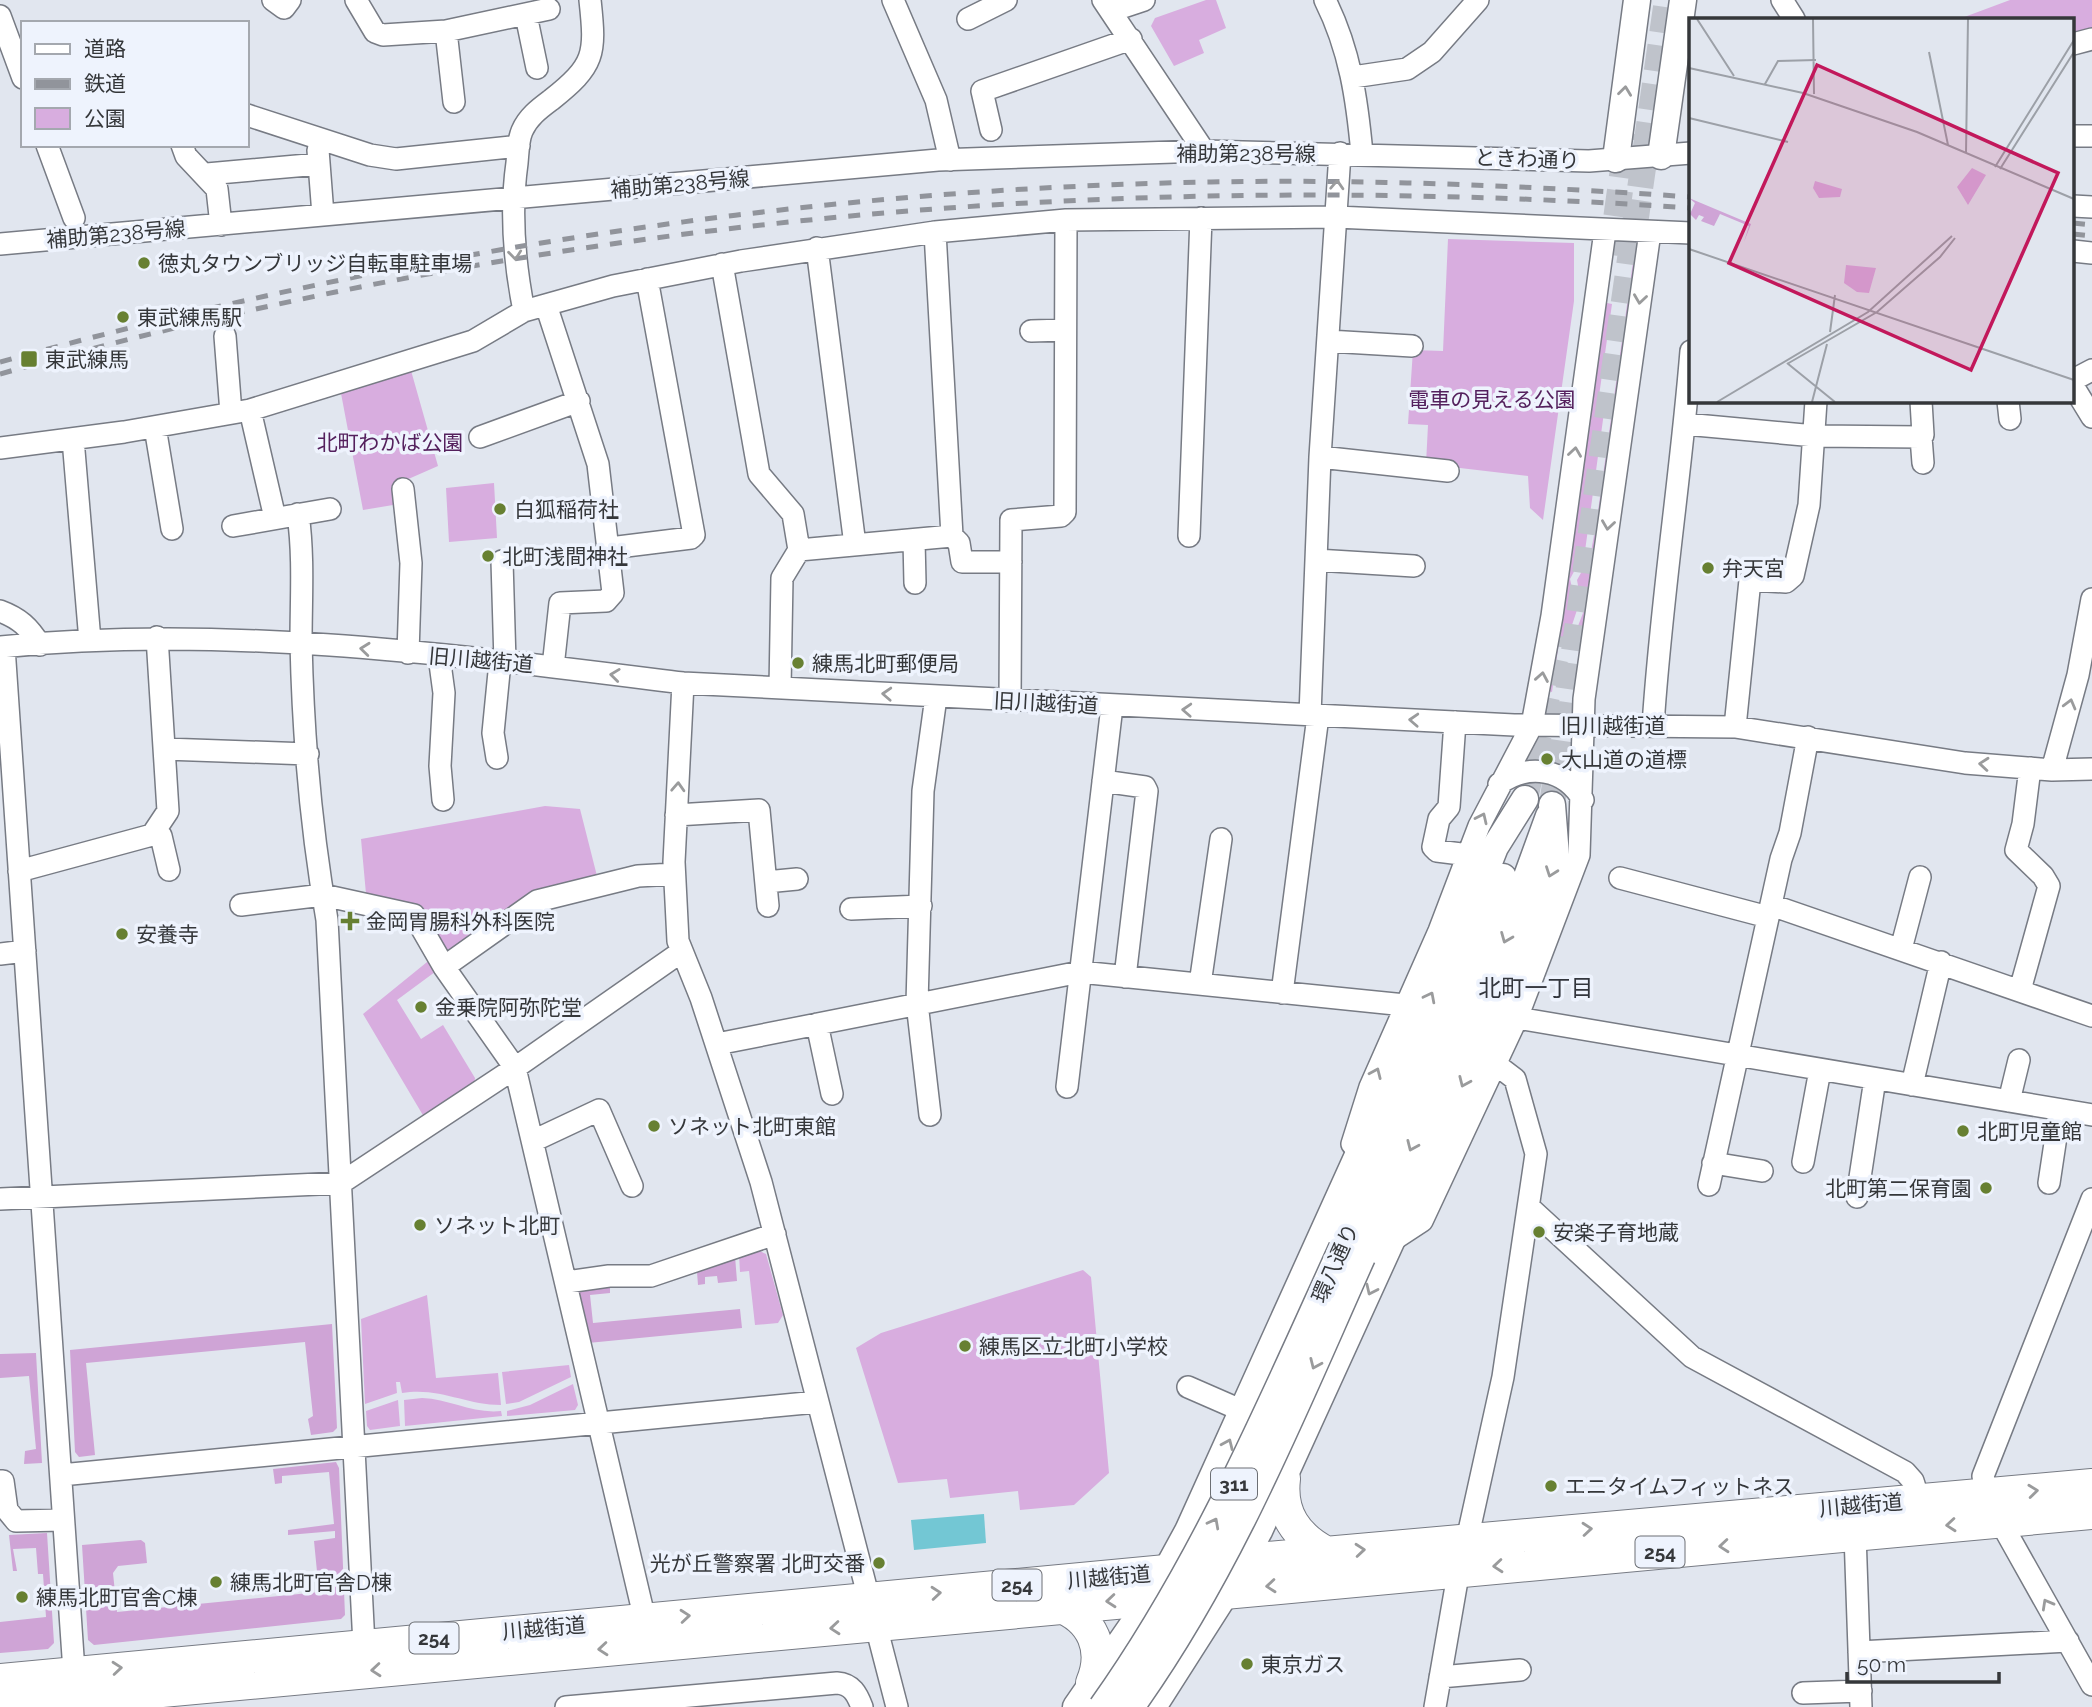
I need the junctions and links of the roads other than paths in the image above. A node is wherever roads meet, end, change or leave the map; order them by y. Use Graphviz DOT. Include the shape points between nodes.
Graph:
graph roads {
  1 [pos="273,0"];
  2 [pos="290,0"];
  3 [pos="356,0"];
  4 [pos="590,0"];
  5 [pos="893,0"];
  6 [pos="1006,0"];
  7 [pos="1144,0"];
  8 [pos="1325,0"];
  9 [pos="1478,0"];
  10 [pos="1637,0"];
  11 [pos="1683,0"];
  12 [pos="1782,0"];
  13 [pos="1107,5"];
  14 [pos="549,9"];
  15 [pos="526,15"];
  16 [pos="0,16"];
  17 [pos="1793,18"];
  18 [pos="968,19"];
  19 [pos="446,30"];
  20 [pos="1131,39"];
  21 [pos="2092,39"];
  22 [pos="2074,44"];
  23 [pos="537,68"];
  24 [pos="21,73"];
  25 [pos="1353,77"];
  26 [pos="454,102"];
  27 [pos="248,115"];
  28 [pos="991,130"];
  29 [pos="2074,136"];
  30 [pos="2092,136"];
  31 [pos="317,138"];
  32 [pos="519,146"];
  33 [pos="48,147"];
  34 [pos="183,147"];
  35 [pos="1204,151"];
  36 [pos="1340,153"];
  37 [pos="1689,153"];
  38 [pos="1362,154"];
  39 [pos="1661,156"];
  40 [pos="1616,159"];
  41 [pos="950,160"];
  42 [pos="319,164"];
  43 [pos="207,174"];
  44 [pos="514,198"];
  45 [pos="2074,206"];
  46 [pos="2092,207"];
  47 [pos="323,215"];
  48 [pos="1336,217"];
  49 [pos="74,218"];
  50 [pos="1201,218"];
  51 [pos="1066,220"];
  52 [pos="220,225"];
  53 [pos="1605,231"];
  54 [pos="935,232"];
  55 [pos="1650,232"];
  56 [pos="1689,233"];
  57 [pos="5,244"];
  58 [pos="817,248"];
  59 [pos="2074,251"];
  60 [pos="2092,253"];
  61 [pos="722,264"];
  62 [pos="647,279"];
  63 [pos="546,305"];
  64 [pos="524,311"];
  65 [pos="1065,330"];
  66 [pos="1031,331"];
  67 [pos="225,337"];
  68 [pos="1328,341"];
  69 [pos="1412,346"];
  70 [pos="2092,370"];
  71 [pos="1689,375"];
  72 [pos="2074,379"];
  73 [pos="2074,388"];
  74 [pos="579,401"];
  75 [pos="1816,402"];
  76 [pos="1921,402"];
  77 [pos="241,411"];
  78 [pos="2092,417"];
  79 [pos="1685,424"];
  80 [pos="155,427"];
  81 [pos="1815,436"];
  82 [pos="480,437"];
  83 [pos="1921,437"];
  84 [pos="73,439"];
  85 [pos="0,448"];
  86 [pos="1321,457"];
  87 [pos="1923,463"];
  88 [pos="1448,471"];
  89 [pos="403,489"];
  90 [pos="330,509"];
  91 [pos="298,514"];
  92 [pos="275,518"];
  93 [pos="233,526"];
  94 [pos="172,529"];
  95 [pos="952,536"];
  96 [pos="1189,536"];
  97 [pos="914,540"];
  98 [pos="855,545"];
  99 [pos="610,548"];
  100 [pos="799,550"];
  101 [pos="1316,560"];
  102 [pos="502,561"];
  103 [pos="1011,562"];
  104 [pos="1414,566"];
  105 [pos="915,583"];
  106 [pos="2092,599"];
  107 [pos="0,611"];
  108 [pos="157,637"];
  109 [pos="90,641"];
  110 [pos="301,643"];
  111 [pos="40,645"];
  112 [pos="2,647"];
  113 [pos="408,653"];
  114 [pos="439,656"];
  115 [pos="503,662"];
  116 [pos="553,667"];
  117 [pos="683,683"];
  118 [pos="780,688"];
  119 [pos="936,697"];
  120 [pos="1010,701"];
  121 [pos="1112,706"];
  122 [pos="1314,716"];
  123 [pos="1455,722"];
  124 [pos="1532,725"];
  125 [pos="1581,725"];
  126 [pos="1653,726"];
  127 [pos="1735,727"];
  128 [pos="1808,737"];
  129 [pos="165,749"];
  130 [pos="308,754"];
  131 [pos="497,758"];
  132 [pos="2030,768"];
  133 [pos="2092,769"];
  134 [pos="2052,770"];
  135 [pos="1103,781"];
  136 [pos="1499,785"];
  137 [pos="1525,799"];
  138 [pos="443,800"];
  139 [pos="1583,800"];
  140 [pos="676,816"];
  141 [pos="155,832"];
  142 [pos="1221,839"];
  143 [pos="1469,855"];
  144 [pos="169,870"];
  145 [pos="19,871"];
  146 [pos="674,874"];
  147 [pos="1920,877"];
  148 [pos="1620,878"];
  149 [pos="797,879"];
  150 [pos="766,882"];
  151 [pos="323,895"];
  152 [pos="241,905"];
  153 [pos="768,906"];
  154 [pos="921,906"];
  155 [pos="851,909"];
  156 [pos="1770,911"];
  157 [pos="1901,949"];
  158 [pos="25,951"];
  159 [pos="681,952"];
  160 [pos="0,954"];
  161 [pos="1941,962"];
  162 [pos="444,967"];
  163 [pos="1080,972"];
  164 [pos="1125,977"];
  165 [pos="1200,984"];
  166 [pos="2020,990"];
  167 [pos="1282,993"];
  168 [pos="917,1003"];
  169 [pos="1405,1005"];
  170 [pos="2092,1016"];
  171 [pos="1517,1018"];
  172 [pos="817,1024"];
  173 [pos="717,1044"];
  174 [pos="1735,1056"];
  175 [pos="2019,1059"];
  176 [pos="1494,1063"];
  177 [pos="515,1068"];
  178 [pos="1820,1070"];
  179 [pos="1875,1079"];
  180 [pos="1912,1085"];
  181 [pos="1067,1087"];
  182 [pos="832,1094"];
  183 [pos="2008,1101"];
  184 [pos="2060,1110"];
  185 [pos="930,1115"];
  186 [pos="2092,1115"];
  187 [pos="533,1141"];
  188 [pos="1803,1162"];
  189 [pos="1713,1163"];
  190 [pos="1762,1171"];
  191 [pos="2049,1182"];
  192 [pos="341,1183"];
  193 [pos="1709,1185"];
  194 [pos="632,1186"];
  195 [pos="41,1197"];
  196 [pos="1857,1197"];
  197 [pos="0,1199"];
  198 [pos="2092,1199"];
  199 [pos="1530,1208"];
  200 [pos="775,1234"];
  201 [pos="1393,1240"];
  202 [pos="1343,1245"];
  203 [pos="567,1282"];
  204 [pos="1188,1387"];
  205 [pos="817,1402"];
  206 [pos="1242,1410"];
  207 [pos="599,1423"];
  208 [pos="1303,1438"];
  209 [pos="353,1447"];
  210 [pos="61,1475"];
  211 [pos="1284,1479"];
  212 [pos="0,1481"];
  213 [pos="2092,1485"];
  214 [pos="1919,1500"];
  215 [pos="1993,1508"];
  216 [pos="2092,1513"];
  217 [pos="63,1520"];
  218 [pos="1855,1534"];
  219 [pos="1467,1540"];
  220 [pos="1327,1553"];
  221 [pos="1243,1561"];
  222 [pos="1458,1569"];
  223 [pos="1159,1584"];
  224 [pos="1227,1591"];
  225 [pos="1059,1606"];
  226 [pos="872,1612"];
  227 [pos="645,1620"];
  228 [pos="2068,1641"];
  229 [pos="363,1645"];
  230 [pos="1859,1652"];
  231 [pos="1520,1670"];
  232 [pos="1440,1677"];
  233 [pos="0,1680"];
  234 [pos="2092,1685"];
  235 [pos="75,1686"];
  236 [pos="1802,1693"];
  237 [pos="1090,1699"];
  238 [pos="1861,1699"];
  239 [pos="683,1702"];
  240 [pos="0,1706"];
  241 [pos="566,1707"];
  242 [pos="862,1707"];
  243 [pos="897,1707"];
  244 [pos="1131,1707"];
  245 [pos="1153,1707"];
  246 [pos="1435,1707"];
  1 -- 2 [label="street" via="284,8"];
  3 -- 19 [label="street" via="375,32 383,35"];
  4 -- 32 [label="street" via="595,43 586,67 532,115"];
  5 -- 41 [label="street" via="936,100"];
  6 -- 18 [label="street"];
  7 -- 13 [label="street"];
  8 -- 25 [label="street"];
  9 -- 25 [label="street" via="1432,52 1407,69"];
  40 -- 10 [label="main road, one-way"];
  11 -- 39 [label="main road"];
  12 -- 17 [label="street"];
  13 -- 20 [label="street"];
  14 -- 15 [label="street"];
  15 -- 19 [label="street"];
  15 -- 23 [label="street"];
  16 -- 24 [label="street"];
  19 -- 26 [label="street"];
  20 -- 28 [label="street" via="982,91"];
  20 -- 35 [label="street"];
  21 -- 22 [label="street"];
  25 -- 38 [label="street"];
  27 -- 31 [label="street"];
  29 -- 30 [label="street"];
  31 -- 32 [label="street" via="396,159"];
  31 -- 42 [label="street"];
  32 -- 44 [label="street"];
  33 -- 49 [label="street"];
  34 -- 43 [label="street" via="186,156"];
  35 -- 36 [label="street, 補助第238号線"];
  35 -- 41 [label="street, 補助第238号線"];
  36 -- 38 [label="street, 補助第238号線"];
  48 -- 36 [label="street, one-way"];
  37 -- 39 [label="street, ときわ通り"];
  38 -- 40 [label="street, ときわ通り"];
  39 -- 40 [label="street, ときわ通り"];
  41 -- 44 [label="street, 補助第238号線"];
  42 -- 43 [label="street"];
  42 -- 47 [label="street"];
  43 -- 52 [label="street" via="217,189"];
  44 -- 47 [label="street, 補助第238号線"];
  44 -- 64 [label="street, one-way" via="513,247"];
  45 -- 46 [label="street"];
  47 -- 52 [label="street, 補助第238号線"];
  48 -- 50 [label="street"];
  48 -- 53 [label="street"];
  48 -- 68 [label="street"];
  50 -- 51 [label="street"];
  50 -- 96 [label="street"];
  51 -- 54 [label="street"];
  51 -- 65 [label="street"];
  52 -- 57 [label="street, 補助第238号線"];
  53 -- 55 [label="street"];
  124 -- 53 [label="street, one-way" via="1552,616"];
  54 -- 58 [label="street"];
  54 -- 95 [label="street"];
  55 -- 56 [label="street"];
  55 -- 125 [label="street, one-way"];
  58 -- 61 [label="street"];
  58 -- 98 [label="street"];
  59 -- 60 [label="street"];
  61 -- 62 [label="street"];
  61 -- 100 [label="street" via="758,474 793,514"];
  62 -- 63 [label="street"];
  62 -- 99 [label="street" via="694,535"];
  63 -- 64 [label="street"];
  63 -- 74 [label="street"];
  64 -- 77 [label="street" via="473,341"];
  65 -- 66 [label="street"];
  65 -- 103 [label="street" via="1065,512 1011,520"];
  67 -- 77 [label="street"];
  68 -- 69 [label="street"];
  68 -- 86 [label="street"];
  70 -- 72 [label="street"];
  71 -- 79 [label="street"];
  73 -- 78 [label="street"];
  74 -- 82 [label="street"];
  74 -- 99 [label="street" via="598,464"];
  75 -- 81 [label="street"];
  76 -- 83 [label="street"];
  77 -- 80 [label="street"];
  77 -- 92 [label="street"];
  79 -- 81 [label="street"];
  79 -- 126 [label="street"];
  80 -- 84 [label="street"];
  80 -- 94 [label="street"];
  81 -- 83 [label="street"];
  81 -- 127 [label="street" via="1809,505 1793,576 1786,582 1750,580"];
  83 -- 87 [label="street"];
  84 -- 85 [label="street"];
  84 -- 109 [label="street"];
  86 -- 88 [label="street"];
  86 -- 101 [label="street"];
  89 -- 113 [label="street" via="411,563"];
  90 -- 91 [label="street"];
  91 -- 92 [label="street"];
  91 -- 110 [label="street" via="303,552"];
  92 -- 93 [label="street"];
  95 -- 97 [label="street"];
  95 -- 103 [label="street" via="959,543 962,562"];
  97 -- 98 [label="street"];
  97 -- 105 [label="street"];
  98 -- 100 [label="street"];
  99 -- 116 [label="street" via="612,596 606,601 560,603"];
  100 -- 118 [label="street" via="782,578"];
  101 -- 104 [label="street"];
  101 -- 122 [label="street"];
  102 -- 115 [label="street"];
  103 -- 120 [label="street"];
  134 -- 106 [label="street, one-way" via="2078,675"];
  107 -- 111 [label="street" via="30,628"];
  108 -- 109 [label="street, 旧川越街道"];
  108 -- 110 [label="street, 旧川越街道"];
  108 -- 129 [label="street"];
  109 -- 111 [label="street, 旧川越街道"];
  113 -- 110 [label="street, 旧川越街道, one-way"];
  110 -- 130 [label="street"];
  111 -- 112 [label="street, 旧川越街道"];
  112 -- 145 [label="street"];
  113 -- 114 [label="street, 旧川越街道"];
  114 -- 115 [label="street, 旧川越街道"];
  114 -- 138 [label="street" via="444,693"];
  115 -- 116 [label="street, 旧川越街道"];
  115 -- 131 [label="street" via="493,733"];
  117 -- 116 [label="street, 旧川越街道, one-way"];
  117 -- 118 [label="street, 旧川越街道"];
  140 -- 117 [label="street, one-way"];
  119 -- 118 [label="street, 旧川越街道, one-way"];
  119 -- 120 [label="street, 旧川越街道"];
  119 -- 154 [label="street" via="923,791"];
  120 -- 121 [label="street, 旧川越街道"];
  122 -- 121 [label="street, 旧川越街道, one-way"];
  121 -- 135 [label="street"];
  123 -- 122 [label="street, 旧川越街道, one-way"];
  122 -- 167 [label="street"];
  123 -- 124 [label="street, 旧川越街道"];
  123 -- 143 [label="street" via="1449,807 1438,821 1433,847"];
  124 -- 125 [label="street, 旧川越街道"];
  124 -- 136 [label="street"];
  125 -- 126 [label="street, 旧川越街道"];
  125 -- 139 [label="street"];
  126 -- 127 [label="street, 旧川越街道"];
  127 -- 128 [label="street, 旧川越街道"];
  132 -- 128 [label="street, 旧川越街道, one-way" via="1965,763"];
  128 -- 156 [label="street"];
  129 -- 130 [label="street"];
  129 -- 141 [label="street" via="169,807"];
  130 -- 151 [label="street" via="312,827"];
  132 -- 134 [label="street, 旧川越街道"];
  132 -- 166 [label="street" via="2016,850 2049,886"];
  133 -- 134 [label="street, 旧川越街道"];
  135 -- 163 [label="street"];
  135 -- 164 [label="street" via="1147,791"];
  136 -- 139 [label="street" via="1525,772 1555,773 1576,787"];
  143 -- 136 [label="street, one-way"];
  137 -- 202 [label="main road, 環八通り / 311" via="1506,868 1475,951"];
  139 -- 171 [label="street" via="1579,855"];
  140 -- 146 [label="street"];
  140 -- 150 [label="street" via="758,810"];
  141 -- 144 [label="street" via="161,836"];
  141 -- 145 [label="street"];
  142 -- 165 [label="street"];
  169 -- 143 [label="street, one-way"];
  145 -- 158 [label="street"];
  146 -- 159 [label="street"];
  146 -- 162 [label="street" via="638,876 537,901"];
  147 -- 157 [label="street"];
  148 -- 156 [label="street"];
  149 -- 150 [label="street"];
  150 -- 153 [label="street"];
  151 -- 152 [label="street"];
  151 -- 162 [label="street" via="414,915"];
  151 -- 192 [label="street"];
  154 -- 155 [label="street"];
  154 -- 168 [label="street"];
  156 -- 157 [label="street"];
  156 -- 174 [label="street"];
  157 -- 161 [label="street"];
  158 -- 160 [label="street"];
  158 -- 195 [label="street"];
  159 -- 173 [label="street"];
  159 -- 177 [label="street"];
  161 -- 166 [label="street"];
  161 -- 180 [label="street"];
  162 -- 177 [label="street"];
  163 -- 164 [label="street"];
  163 -- 168 [label="street"];
  163 -- 181 [label="street"];
  164 -- 165 [label="street"];
  165 -- 167 [label="street"];
  166 -- 170 [label="street"];
  167 -- 169 [label="street"];
  168 -- 172 [label="street"];
  168 -- 185 [label="street"];
  202 -- 169 [label="street, one-way" via="1370,1087"];
  171 -- 174 [label="street"];
  171 -- 176 [label="street"];
  172 -- 173 [label="street"];
  172 -- 182 [label="street"];
  173 -- 200 [label="street"];
  174 -- 178 [label="street"];
  174 -- 189 [label="street"];
  175 -- 183 [label="street"];
  176 -- 199 [label="street" via="1515,1079 1535,1147"];
  176 -- 201 [label="street" via="1422,1221"];
  177 -- 187 [label="street"];
  177 -- 192 [label="street"];
  178 -- 179 [label="street"];
  178 -- 188 [label="street"];
  179 -- 180 [label="street"];
  179 -- 196 [label="street"];
  180 -- 183 [label="street"];
  183 -- 184 [label="street"];
  184 -- 186 [label="street"];
  184 -- 191 [label="street"];
  187 -- 194 [label="street" via="599,1110"];
  187 -- 203 [label="street"];
  189 -- 190 [label="street"];
  189 -- 193 [label="street"];
  192 -- 195 [label="street"];
  192 -- 209 [label="street"];
  195 -- 197 [label="street"];
  195 -- 210 [label="street"];
  198 -- 215 [label="street" via="1983,1476"];
  199 -- 214 [label="street" via="1692,1357 1905,1472"];
  199 -- 219 [label="street" via="1503,1377"];
  200 -- 203 [label="street" via="651,1276"];
  200 -- 205 [label="street"];
  201 -- 202 [label="main road, 環八通り / 311" via="1508,985 1546,885 1556,856 1552,805 1497,959"];
  201 -- 208 [label="main road, one-way"];
  202 -- 206 [label="main road"];
  237 -- 202 [label="main road, 環八通り / 311, one-way, bridge" via="1165,1612 1233,1489"];
  202 -- 244 [label="main road, 環八通り / 311, one-way, bridge" via="1240,1525 1189,1618"];
  203 -- 207 [label="street"];
  204 -- 206 [label="street"];
  205 -- 207 [label="street"];
  205 -- 226 [label="street"];
  206 -- 208 [label="main road"];
  223 -- 206 [label="main road, one-way"];
  207 -- 209 [label="street"];
  207 -- 227 [label="street"];
  208 -- 211 [label="main road"];
  209 -- 210 [label="street"];
  209 -- 229 [label="street"];
  210 -- 217 [label="street"];
  211 -- 220 [label="highway" via="1286,1514 1307,1541"];
  211 -- 221 [label="main road"];
  212 -- 217 [label="street" via="16,1521"];
  215 -- 213 [label="highway, 川越街道 / 254, one-way"];
  214 -- 215 [label="highway, 川越街道 / 254"];
  219 -- 214 [label="highway, 川越街道 / 254, one-way"];
  215 -- 216 [label="highway, 川越街道 / 254"];
  215 -- 218 [label="highway, 川越街道 / 254, one-way"];
  228 -- 215 [label="street, one-way"];
  217 -- 235 [label="street"];
  218 -- 222 [label="highway, 川越街道 / 254, one-way"];
  218 -- 230 [label="street"];
  220 -- 219 [label="highway, 川越街道 / 254, one-way"];
  220 -- 221 [label="highway, 川越街道 / 254"];
  221 -- 223 [label="highway, 川越街道 / 254"];
  221 -- 224 [label="main road"];
  222 -- 224 [label="highway, 川越街道 / 254, one-way"];
  222 -- 232 [label="street"];
  223 -- 224 [label="highway, 川越街道 / 254"];
  223 -- 225 [label="highway, 川越街道 / 254, one-way"];
  226 -- 223 [label="highway, 川越街道 / 254, one-way"];
  223 -- 237 [label="main road"];
  224 -- 245 [label="main road"];
  225 -- 226 [label="highway, 川越街道 / 254"];
  225 -- 237 [label="highway" via="1080,1618 1097,1642 1099,1663"];
  227 -- 226 [label="highway, 川越街道 / 254, one-way"];
  226 -- 235 [label="highway, 川越街道 / 254, one-way"];
  226 -- 243 [label="street"];
  227 -- 229 [label="highway, 川越街道 / 254"];
  228 -- 230 [label="street"];
  228 -- 234 [label="street"];
  235 -- 229 [label="highway, 川越街道 / 254, one-way"];
  230 -- 238 [label="street"];
  231 -- 232 [label="street"];
  232 -- 246 [label="street"];
  233 -- 235 [label="highway, 川越街道 / 254"];
  235 -- 240 [label="highway, 川越街道 / 254"];
  236 -- 238 [label="street"];
  239 -- 241 [label="street"];
  239 -- 242 [label="street" via="837,1683 853,1690"];
}
